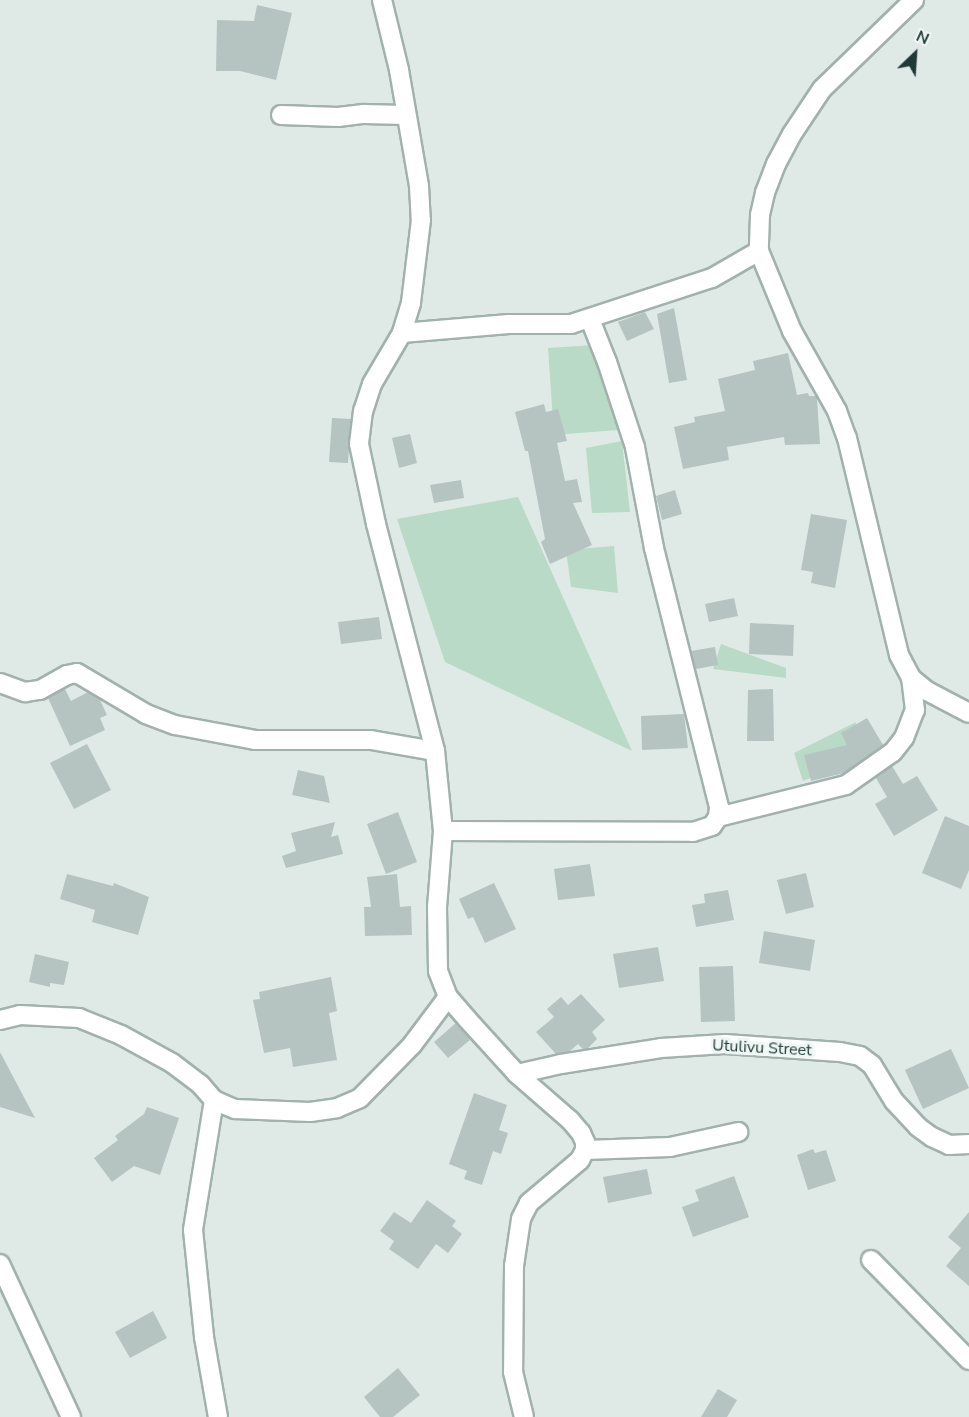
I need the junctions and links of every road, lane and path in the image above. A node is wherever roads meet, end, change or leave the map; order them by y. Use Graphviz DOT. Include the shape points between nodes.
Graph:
graph roads {
  1 [pos="382,0"];
  2 [pos="914,0"];
  3 [pos="281,115"];
  4 [pos="405,115"];
  5 [pos="759,251"];
  6 [pos="590,319"];
  7 [pos="402,333"];
  8 [pos="911,678"];
  9 [pos="0,683"];
  10 [pos="969,714"];
  11 [pos="435,752"];
  12 [pos="718,817"];
  13 [pos="443,831"];
  14 [pos="448,997"];
  15 [pos="0,1020"];
  16 [pos="517,1074"];
  17 [pos="214,1100"];
  18 [pos="738,1132"];
  19 [pos="969,1144"];
  20 [pos="585,1150"];
  21 [pos="871,1260"];
  22 [pos="0,1264"];
  23 [pos="969,1360"];
  24 [pos="215,1415"];
  25 [pos="71,1417"];
  26 [pos="524,1417"];
  1 -- 4 [label="street"];
  2 -- 5 [label="street" via="822,89 792,134 765,193"];
  3 -- 4 [label="street"];
  4 -- 7 [label="street" via="421,220 411,303"];
  5 -- 6 [label="street" via="712,278"];
  5 -- 8 [label="street" via="792,331 837,411 857,475 893,635"];
  6 -- 7 [label="street" via="571,324 509,324"];
  6 -- 12 [label="street" via="635,447 654,548 719,807"];
  7 -- 11 [label="street" via="372,384 363,411 359,444"];
  8 -- 10 [label="street"];
  8 -- 12 [label="street" via="915,710 904,738 893,752 846,785"];
  9 -- 11 [label="street" via="25,692 40,690 77,673 146,714 176,725 255,740 371,740"];
  11 -- 13 [label="street"];
  12 -- 13 [label="street" via="712,826 693,832"];
  13 -- 14 [label="street" via="436,945 438,971"];
  14 -- 16 [label="street"];
  14 -- 17 [label="street" via="412,1045 360,1098 337,1108 310,1112 236,1109"];
  15 -- 17 [label="street" via="20,1015 79,1018 122,1035 172,1063"];
  16 -- 19 [label="street, Utulivu Street" via="661,1048 714,1045 840,1052 860,1056 872,1065 894,1101 918,1127 949,1145"];
  16 -- 20 [label="street" via="576,1127"];
  17 -- 24 [label="street" via="193,1230"];
  18 -- 20 [label="street" via="670,1147"];
  20 -- 26 [label="street" via="580,1160 529,1203 521,1219 514,1266 513,1372"];
  21 -- 23 [label="street"];
  22 -- 25 [label="street"];
}
